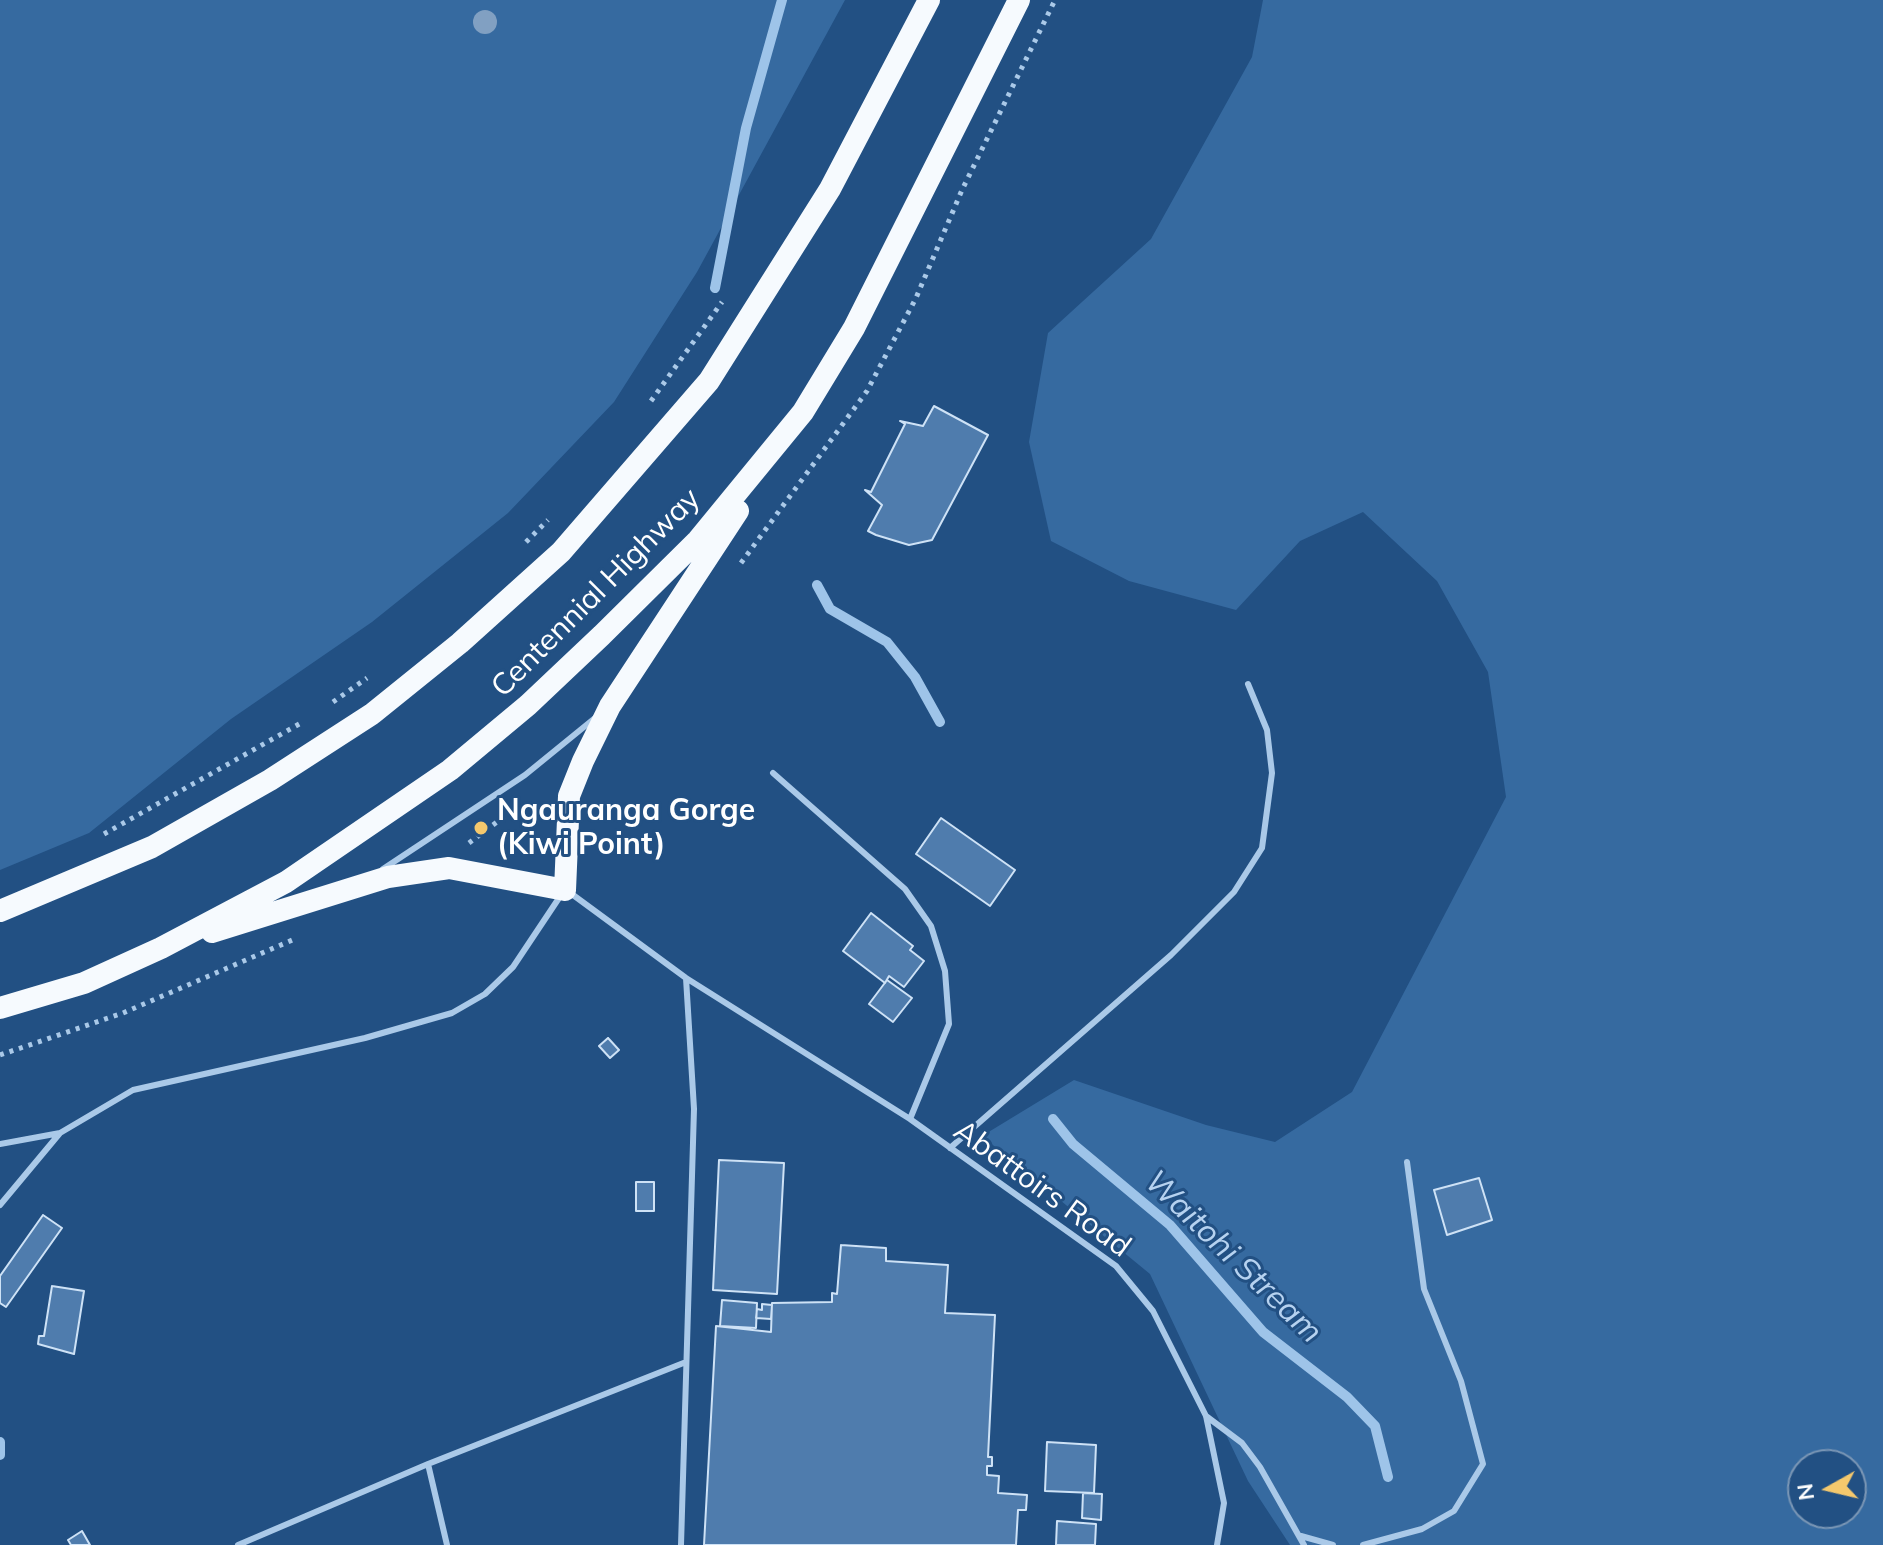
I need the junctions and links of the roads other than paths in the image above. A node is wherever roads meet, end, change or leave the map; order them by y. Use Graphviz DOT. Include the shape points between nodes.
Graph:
graph roads {
  1 [pos="929,0"];
  2 [pos="1019,0"];
  3 [pos="803,412"];
  4 [pos="1248,684"];
  5 [pos="610,706"];
  6 [pos="773,773"];
  7 [pos="352,889"];
  8 [pos="565,890"];
  9 [pos="0,911"];
  10 [pos="161,948"];
  11 [pos="686,978"];
  12 [pos="0,1008"];
  13 [pos="910,1119"];
  14 [pos="60,1133"];
  15 [pos="0,1144"];
  16 [pos="950,1148"];
  17 [pos="1407,1162"];
  18 [pos="0,1205"];
  19 [pos="686,1362"];
  20 [pos="1206,1416"];
  21 [pos="428,1464"];
  22 [pos="1301,1536"];
  23 [pos="238,1545"];
  24 [pos="447,1545"];
  25 [pos="681,1545"];
  26 [pos="1217,1545"];
  27 [pos="1304,1545"];
  28 [pos="1333,1545"];
  29 [pos="1363,1545"];
  1 -- 9 [label="highway, Centennial Highway" via="830,189 717,369 644,461 561,552 372,714 270,780 152,847"];
  2 -- 3 [label="highway, Centennial Highway" via="854,328"];
  3 -- 5 [label="highway"];
  3 -- 10 [label="highway, Centennial Highway" via="698,540 528,705 371,827 286,882"];
  4 -- 16 [label="lane" via="1267,730 1272,773 1262,848 1234,892 1171,955"];
  5 -- 7 [label="lane" via="525,775"];
  5 -- 8 [label="highway" via="569,796"];
  6 -- 13 [label="lane" via="905,889 931,926 945,971 949,1024"];
  7 -- 8 [label="highway" via="388,877 449,868"];
  7 -- 10 [label="highway"];
  8 -- 11 [label="lane, Abattoirs Road"];
  8 -- 14 [label="lane" via="513,967 485,994 452,1013 133,1090"];
  10 -- 12 [label="highway, Centennial Highway" via="84,983"];
  11 -- 13 [label="lane, Abattoirs Road"];
  11 -- 19 [label="lane" via="694,1109"];
  13 -- 16 [label="lane, Abattoirs Road"];
  14 -- 15 [label="lane"];
  14 -- 18 [label="lane"];
  16 -- 20 [label="lane, Abattoirs Road" via="1116,1266 1153,1311"];
  17 -- 29 [label="lane" via="1424,1289 1461,1381 1483,1464 1454,1511 1422,1529"];
  19 -- 21 [label="lane"];
  19 -- 25 [label="lane"];
  20 -- 22 [label="lane" via="1242,1443"];
  20 -- 26 [label="lane, Abattoirs Road" via="1224,1503"];
  21 -- 23 [label="lane"];
  21 -- 24 [label="lane"];
  22 -- 27 [label="lane"];
  22 -- 28 [label="lane"];
}
